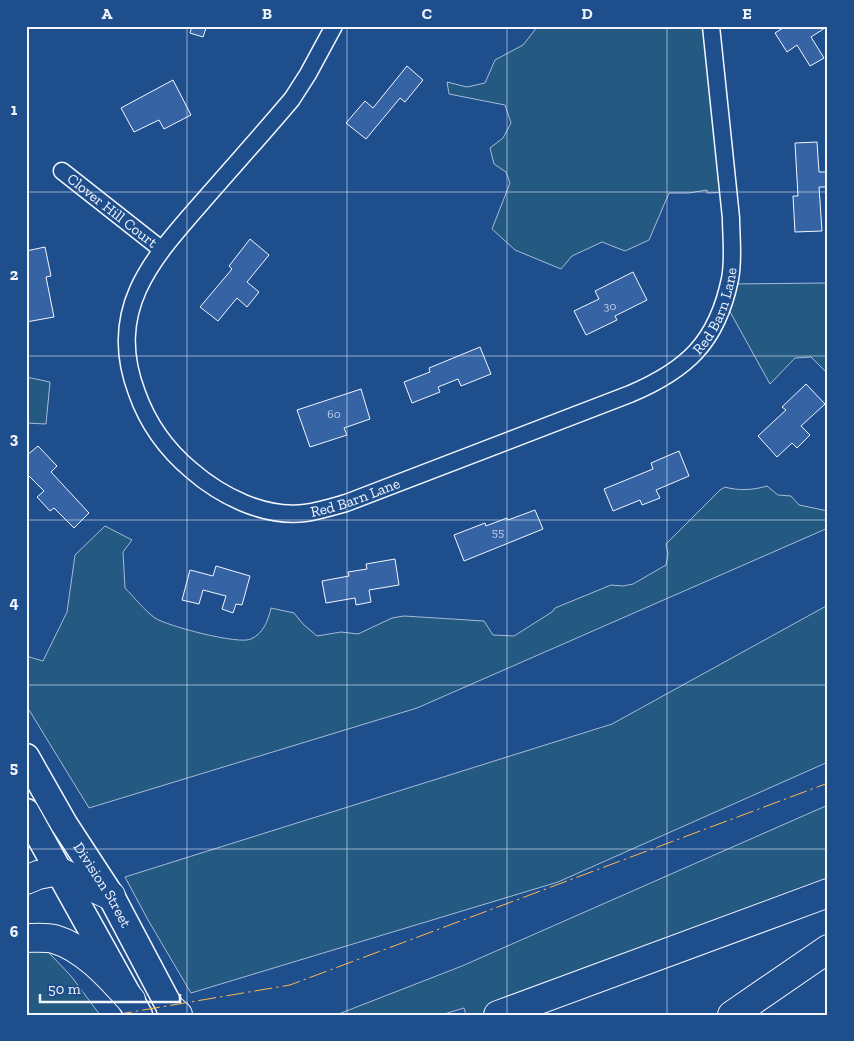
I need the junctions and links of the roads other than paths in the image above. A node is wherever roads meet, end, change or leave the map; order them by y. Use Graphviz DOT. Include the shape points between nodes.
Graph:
graph roads {
  1 [pos="334,26"];
  2 [pos="711,26"];
  3 [pos="62,171"];
  4 [pos="161,249"];
  5 [pos="26,756"];
  6 [pos="26,812"];
  7 [pos="58,871"];
  8 [pos="26,880"];
  9 [pos="828,893"];
  10 [pos="111,896"];
  11 [pos="26,938"];
  12 [pos="828,949"];
  13 [pos="135,1007"];
  14 [pos="174,1013"];
  15 [pos="498,1015"];
  16 [pos="732,1015"];
  1 -- 4 [label="street, Red Barn Lane" via="292,99"];
  2 -- 4 [label="street, Red Barn Lane" via="731,218 731,278 714,328 697,351 678,369 630,394 346,504 304,513 264,510 246,504 198,476 165,444 142,406 127,357 128,323 140,284"];
  3 -- 4 [label="street, Clover Hill Court"];
  5 -- 10 [label="main road, Division Street" via="64,824"];
  6 -- 7 [label="main road, Division Street"];
  7 -- 8 [label="highway"];
  7 -- 10 [label="highway"];
  7 -- 13 [label="main road, Division Street"];
  9 -- 15 [label="highway"];
  10 -- 14 [label="main road, Division Street"];
  11 -- 13 [label="highway" via="53,939 74,948 96,964"];
  12 -- 16 [label="highway"];
}
